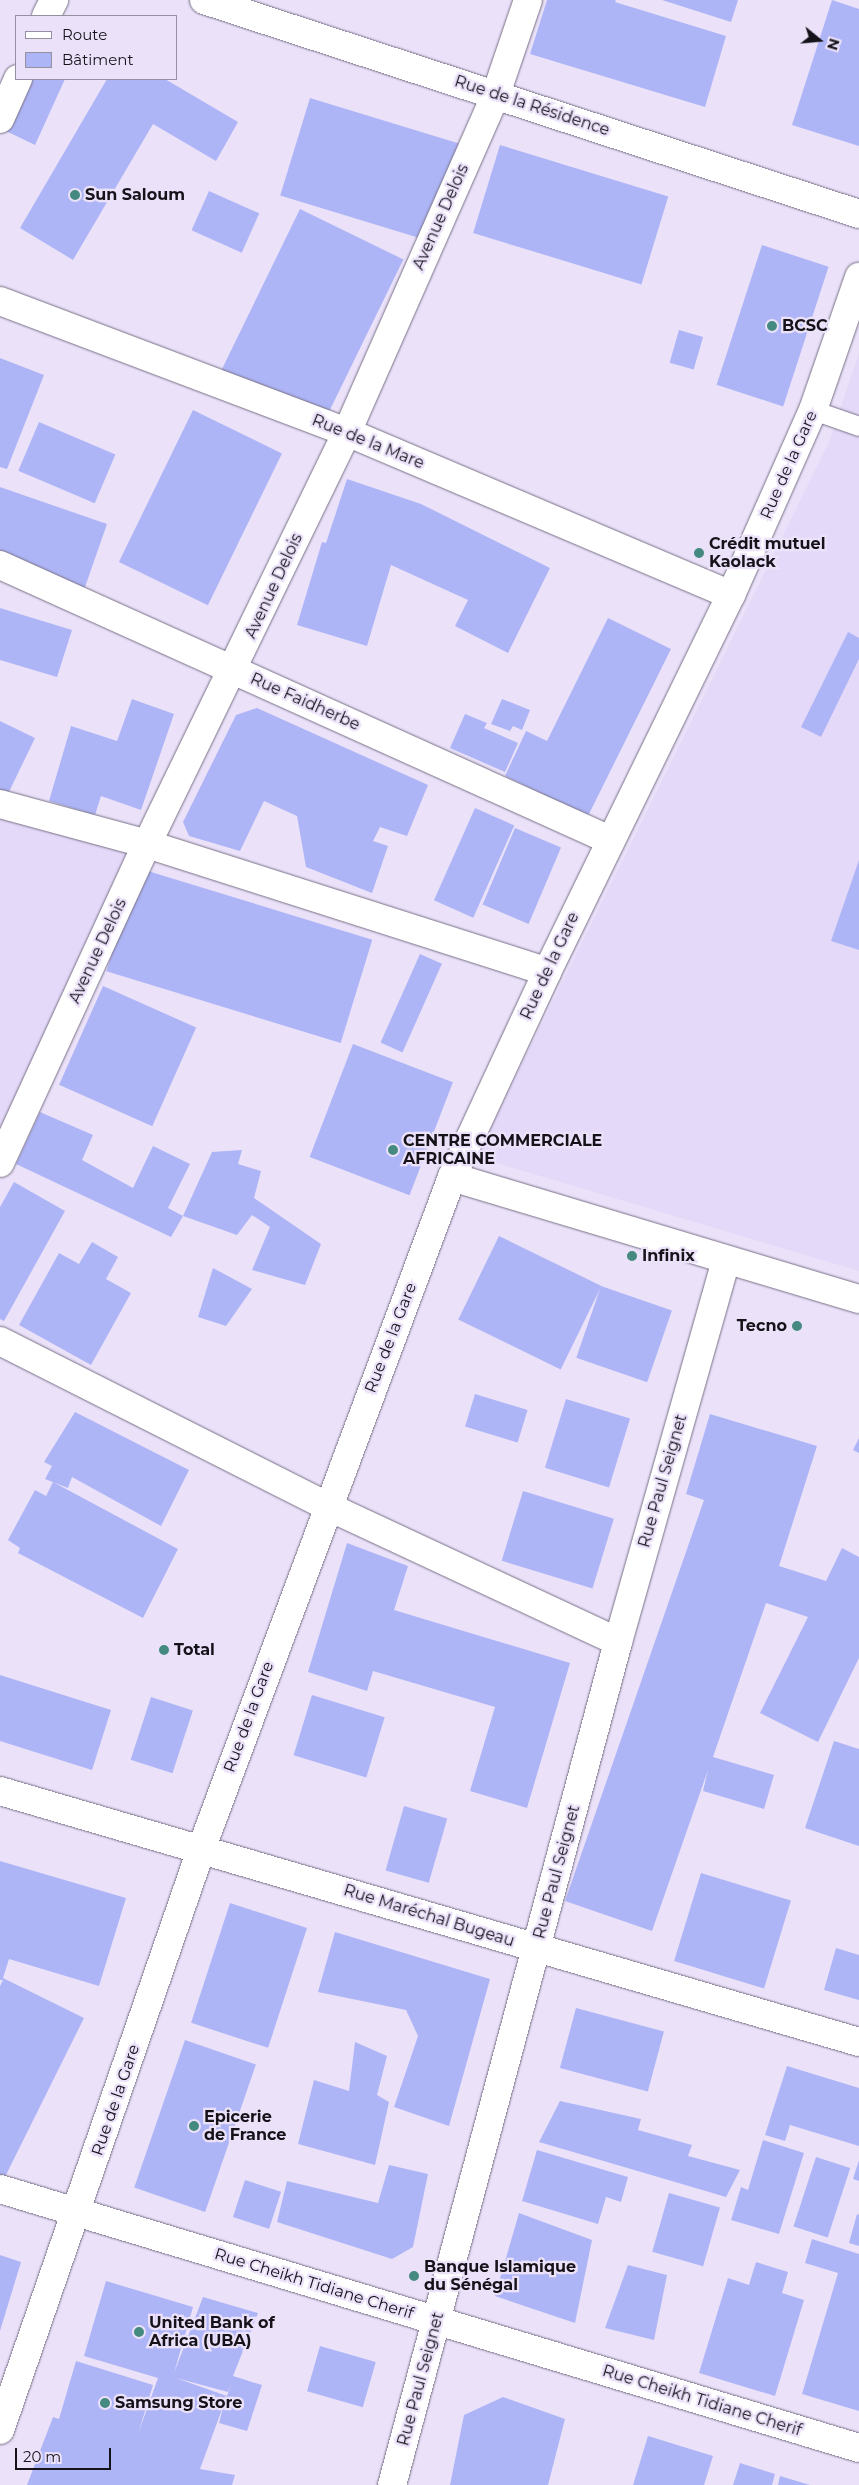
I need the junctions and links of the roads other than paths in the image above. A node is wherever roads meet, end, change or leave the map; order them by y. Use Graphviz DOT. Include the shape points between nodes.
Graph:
graph roads {
  1 [pos="54,0"];
  2 [pos="204,0"];
  3 [pos="528,0"];
  4 [pos="46,15"];
  5 [pos="18,80"];
  6 [pos="496,94"];
  7 [pos="0,119"];
  8 [pos="859,214"];
  9 [pos="859,277"];
  10 [pos="0,301"];
  11 [pos="813,410"];
  12 [pos="859,426"];
  13 [pos="347,432"];
  14 [pos="0,565"];
  15 [pos="731,595"];
  16 [pos="234,670"];
  17 [pos="0,804"];
  18 [pos="610,840"];
  19 [pos="147,844"];
  20 [pos="547,972"];
  21 [pos="0,1163"];
  22 [pos="452,1177"];
  23 [pos="726,1260"];
  24 [pos="859,1300"];
  25 [pos="0,1341"];
  26 [pos="327,1506"];
  27 [pos="618,1642"];
  28 [pos="0,1791"];
  29 [pos="202,1848"];
  30 [pos="537,1949"];
  31 [pos="859,2042"];
  32 [pos="0,2189"];
  33 [pos="78,2212"];
  34 [pos="437,2322"];
  35 [pos="0,2430"];
  36 [pos="859,2448"];
  37 [pos="392,2485"];
  1 -- 4 [label="street"];
  2 -- 6 [label="street, Rue de la Résidence"];
  3 -- 6 [label="street, Avenue Delois"];
  5 -- 7 [label="street"];
  6 -- 8 [label="street, Rue de la Résidence"];
  6 -- 13 [label="street, Avenue Delois"];
  9 -- 11 [label="street, Rue de la Gare"];
  10 -- 13 [label="street, Rue de la Mare"];
  11 -- 12 [label="lane"];
  11 -- 15 [label="street, Rue de la Gare"];
  13 -- 15 [label="street, Rue de la Mare"];
  13 -- 16 [label="street, Avenue Delois"];
  14 -- 16 [label="street, Rue Faidherbe"];
  15 -- 18 [label="street, Rue de la Gare"];
  16 -- 18 [label="street, Rue Faidherbe"];
  16 -- 19 [label="street, Avenue Delois"];
  17 -- 19 [label="street"];
  18 -- 20 [label="street, Rue de la Gare"];
  19 -- 20 [label="street"];
  19 -- 21 [label="street, Avenue Delois"];
  20 -- 22 [label="street, Rue de la Gare"];
  22 -- 23 [label="street"];
  22 -- 26 [label="street, Rue de la Gare"];
  23 -- 24 [label="street"];
  23 -- 27 [label="street, Rue Paul Seignet"];
  25 -- 26 [label="street"];
  26 -- 27 [label="street"];
  26 -- 29 [label="street, Rue de la Gare"];
  27 -- 30 [label="street, Rue Paul Seignet"];
  28 -- 29 [label="street, Rue Maréchal Bugeau"];
  29 -- 30 [label="street, Rue Maréchal Bugeau"];
  29 -- 33 [label="street, Rue de la Gare"];
  30 -- 31 [label="street, Rue Maréchal Bugeau"];
  30 -- 34 [label="street, Rue Paul Seignet"];
  32 -- 33 [label="street, Rue Cheikh Tidiane Cherif"];
  33 -- 34 [label="street, Rue Cheikh Tidiane Cherif"];
  33 -- 35 [label="street, Rue de la Gare"];
  34 -- 36 [label="street, Rue Cheikh Tidiane Cherif"];
  34 -- 37 [label="street, Rue Paul Seignet"];
}
